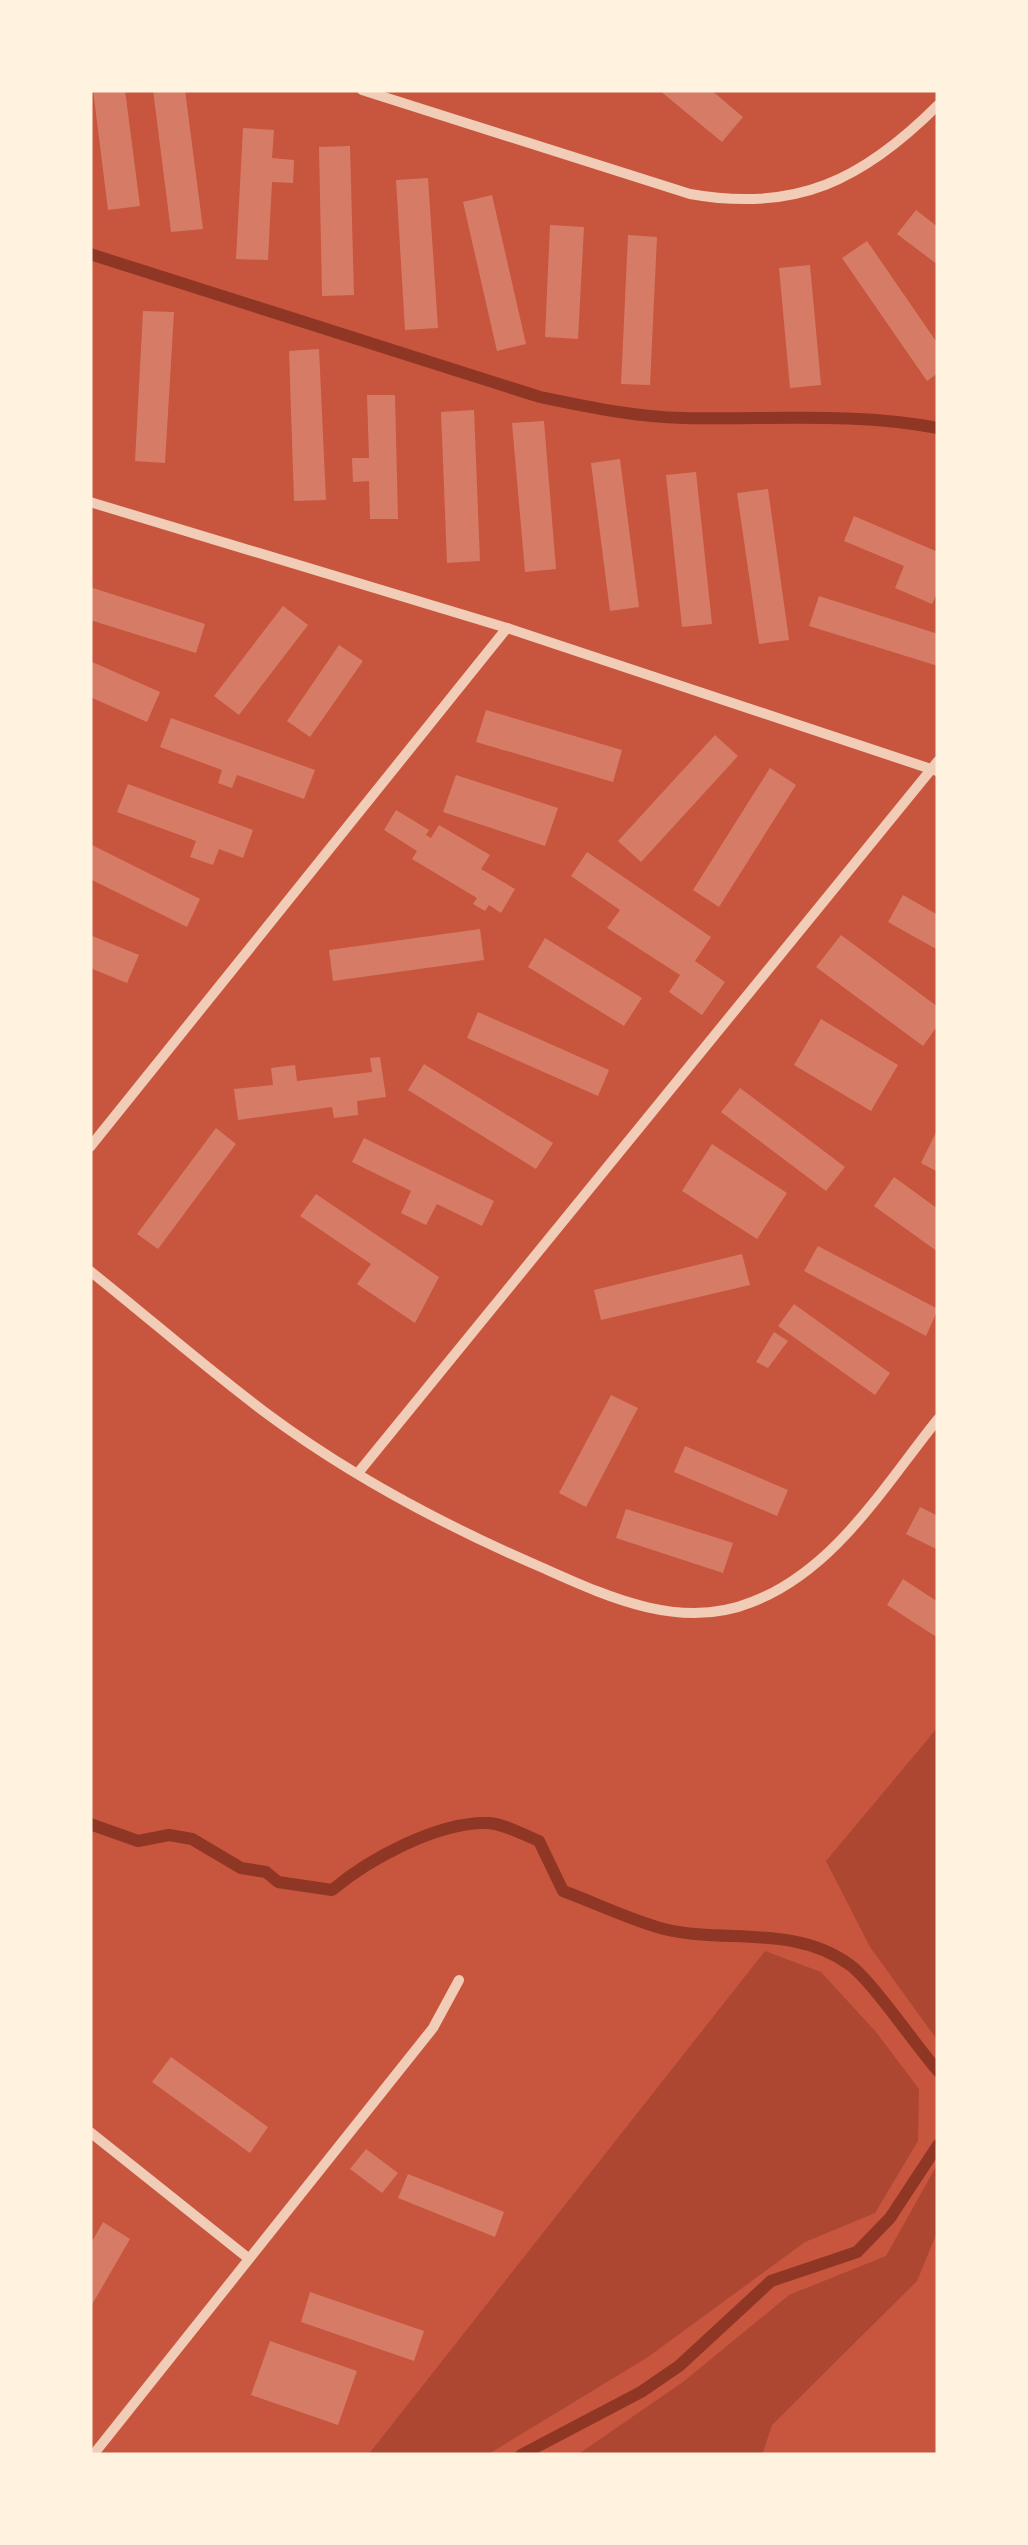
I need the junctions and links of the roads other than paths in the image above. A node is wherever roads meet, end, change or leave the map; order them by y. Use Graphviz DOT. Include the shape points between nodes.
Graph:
graph roads {
  1 [pos="362,90"];
  2 [pos="938,105"];
  3 [pos="90,502"];
  4 [pos="507,628"];
  5 [pos="936,767"];
  6 [pos="90,1147"];
  7 [pos="90,1271"];
  8 [pos="938,1420"];
  9 [pos="358,1474"];
  10 [pos="459,1980"];
  11 [pos="90,2132"];
  12 [pos="248,2258"];
  13 [pos="93,2455"];
  1 -- 2 [label="street" via="731,202 808,194 841,180"];
  3 -- 4 [label="street"];
  4 -- 5 [label="street"];
  4 -- 6 [label="street"];
  5 -- 9 [label="street"];
  7 -- 9 [label="street" via="267,1414"];
  8 -- 9 [label="street" via="838,1544 796,1581 713,1614 614,1599 425,1515"];
  10 -- 12 [label="street" via="433,2028"];
  11 -- 12 [label="street"];
  12 -- 13 [label="street"];
}
